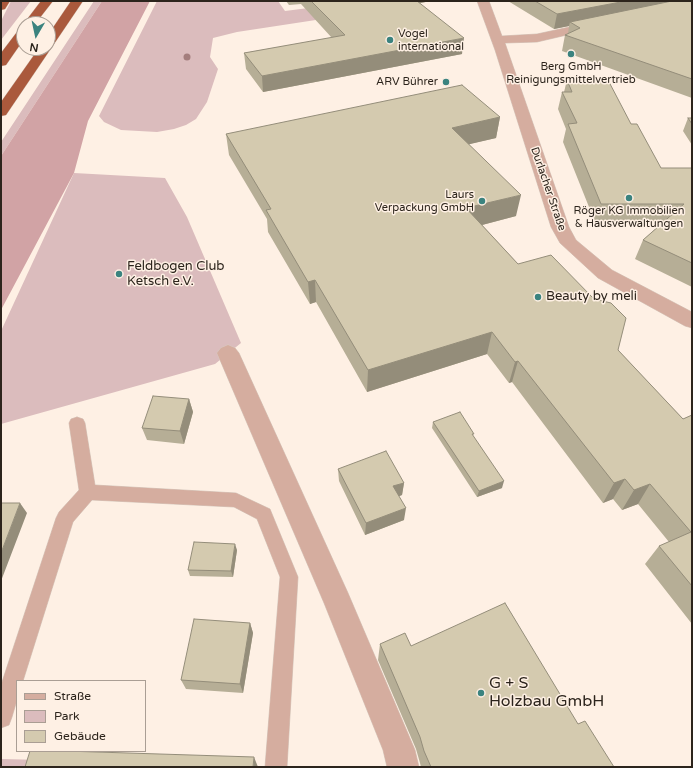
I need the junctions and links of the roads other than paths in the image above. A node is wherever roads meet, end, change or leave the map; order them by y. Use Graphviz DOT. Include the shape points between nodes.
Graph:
graph roads {
  1 [pos="4,1"];
  2 [pos="46,1"];
  3 [pos="77,1"];
  4 [pos="483,1"];
  5 [pos="1,7"];
  6 [pos="35,16"];
  7 [pos="605,24"];
  8 [pos="56,32"];
  9 [pos="498,40"];
  10 [pos="16,42"];
  11 [pos="40,56"];
  12 [pos="1,62"];
  13 [pos="1,112"];
  14 [pos="692,321"];
  15 [pos="228,353"];
  16 [pos="77,423"];
  17 [pos="88,492"];
  18 [pos="1,717"];
  19 [pos="401,758"];
  20 [pos="276,767"];
  1 -- 5 [label="highway"];
  2 -- 6 [label="highway"];
  3 -- 8 [label="highway"];
  4 -- 9 [label="street, Durlacher Straße"];
  7 -- 9 [label="street" via="537,38"];
  9 -- 14 [label="street, Durlacher Straße" via="560,227 568,243 605,274"];
  10 -- 12 [label="highway"];
  11 -- 13 [label="highway"];
  15 -- 19 [label="street" via="338,603"];
  16 -- 17 [label="lane"];
  17 -- 18 [label="lane" via="65,518"];
  17 -- 20 [label="lane" via="236,500 264,514 289,577"];
}
